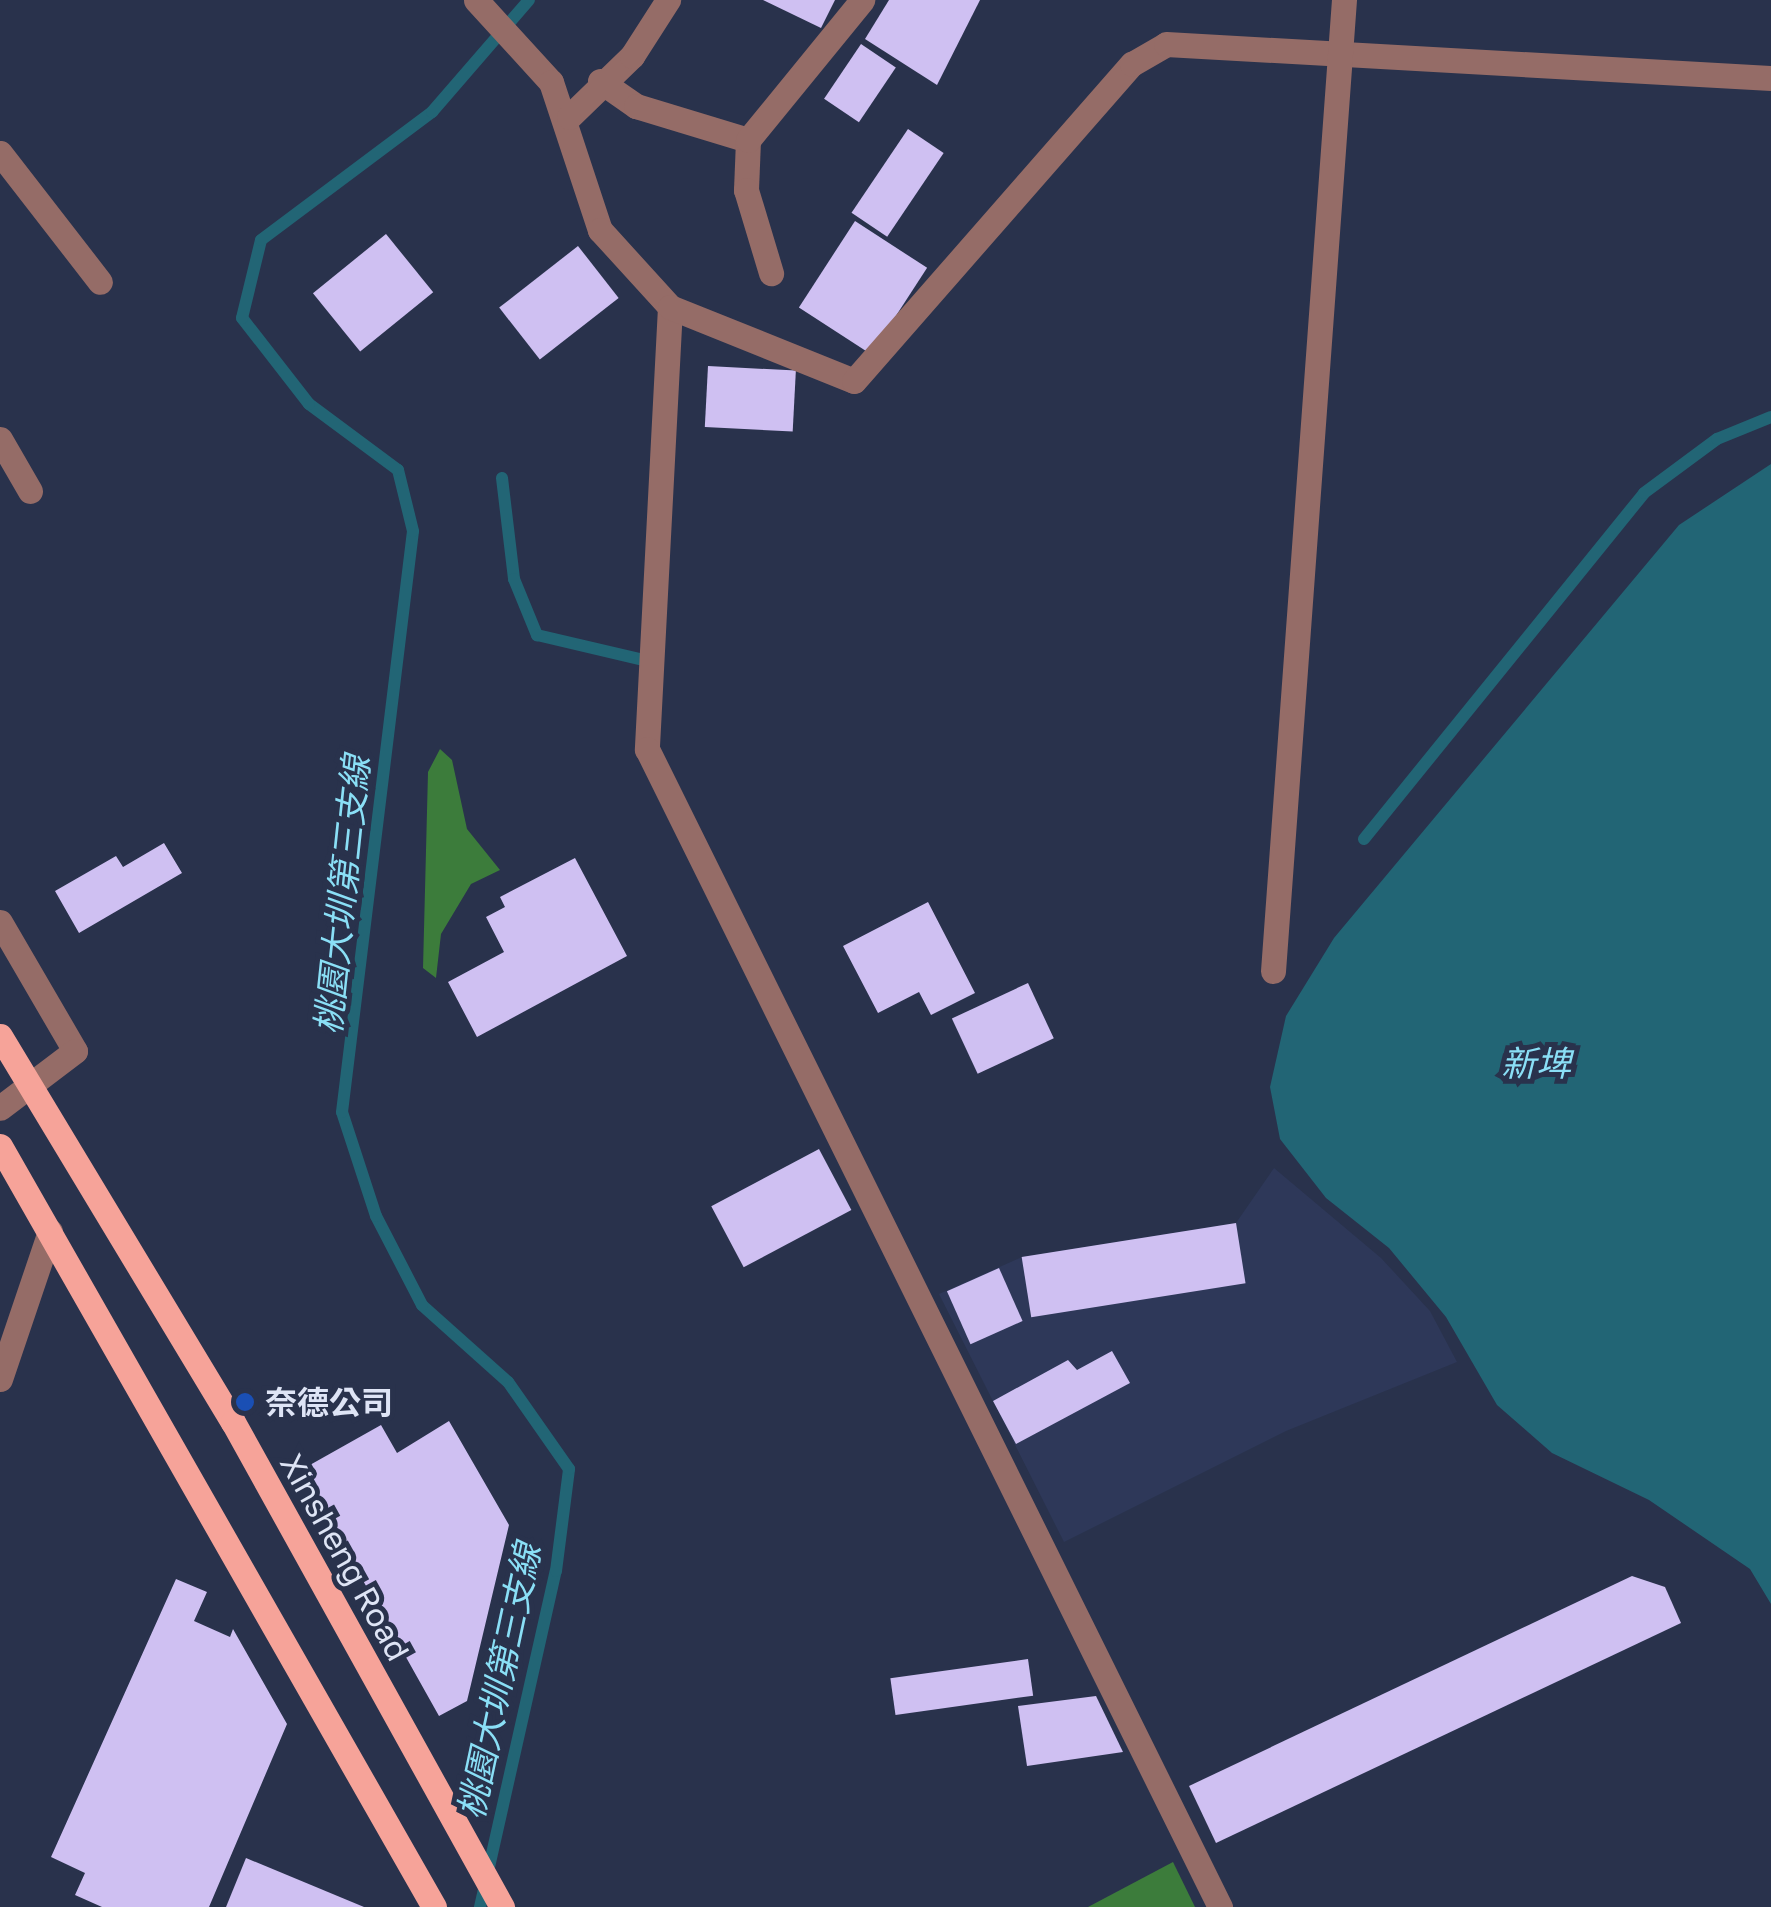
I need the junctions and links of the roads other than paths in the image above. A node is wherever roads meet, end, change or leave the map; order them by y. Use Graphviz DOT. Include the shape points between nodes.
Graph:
graph roads {
  1 [pos="668,0"];
  2 [pos="862,0"];
  3 [pos="1344,0"];
  4 [pos="478,2"];
  5 [pos="1340,53"];
  6 [pos="1771,78"];
  7 [pos="600,81"];
  8 [pos="569,117"];
  9 [pos="748,140"];
  10 [pos="0,153"];
  11 [pos="771,273"];
  12 [pos="100,282"];
  13 [pos="670,307"];
  14 [pos="0,439"];
  15 [pos="30,491"];
  16 [pos="0,922"];
  17 [pos="1273,972"];
  18 [pos="0,1036"];
  19 [pos="31,1089"];
  20 [pos="0,1108"];
  21 [pos="0,1146"];
  22 [pos="50,1231"];
  23 [pos="0,1379"];
  24 [pos="434,1907"];
  25 [pos="502,1907"];
  26 [pos="1220,1907"];
  1 -- 7 [label="street" via="632,56"];
  2 -- 9 [label="street"];
  3 -- 5 [label="street"];
  4 -- 8 [label="street" via="551,82"];
  5 -- 6 [label="street"];
  5 -- 13 [label="street" via="1166,44 1132,64 854,381"];
  5 -- 17 [label="street"];
  7 -- 8 [label="street"];
  7 -- 9 [label="street" via="636,106"];
  8 -- 13 [label="street" via="600,230"];
  9 -- 11 [label="street" via="746,190"];
  10 -- 12 [label="street"];
  13 -- 26 [label="street" via="647,748"];
  14 -- 15 [label="street"];
  16 -- 19 [label="street" via="75,1052"];
  18 -- 19 [label="main road, Xinsheng Road"];
  19 -- 20 [label="street"];
  19 -- 25 [label="main road, Xinsheng Road" via="233,1422"];
  21 -- 22 [label="main road"];
  22 -- 23 [label="street"];
  22 -- 24 [label="main road"];
}
